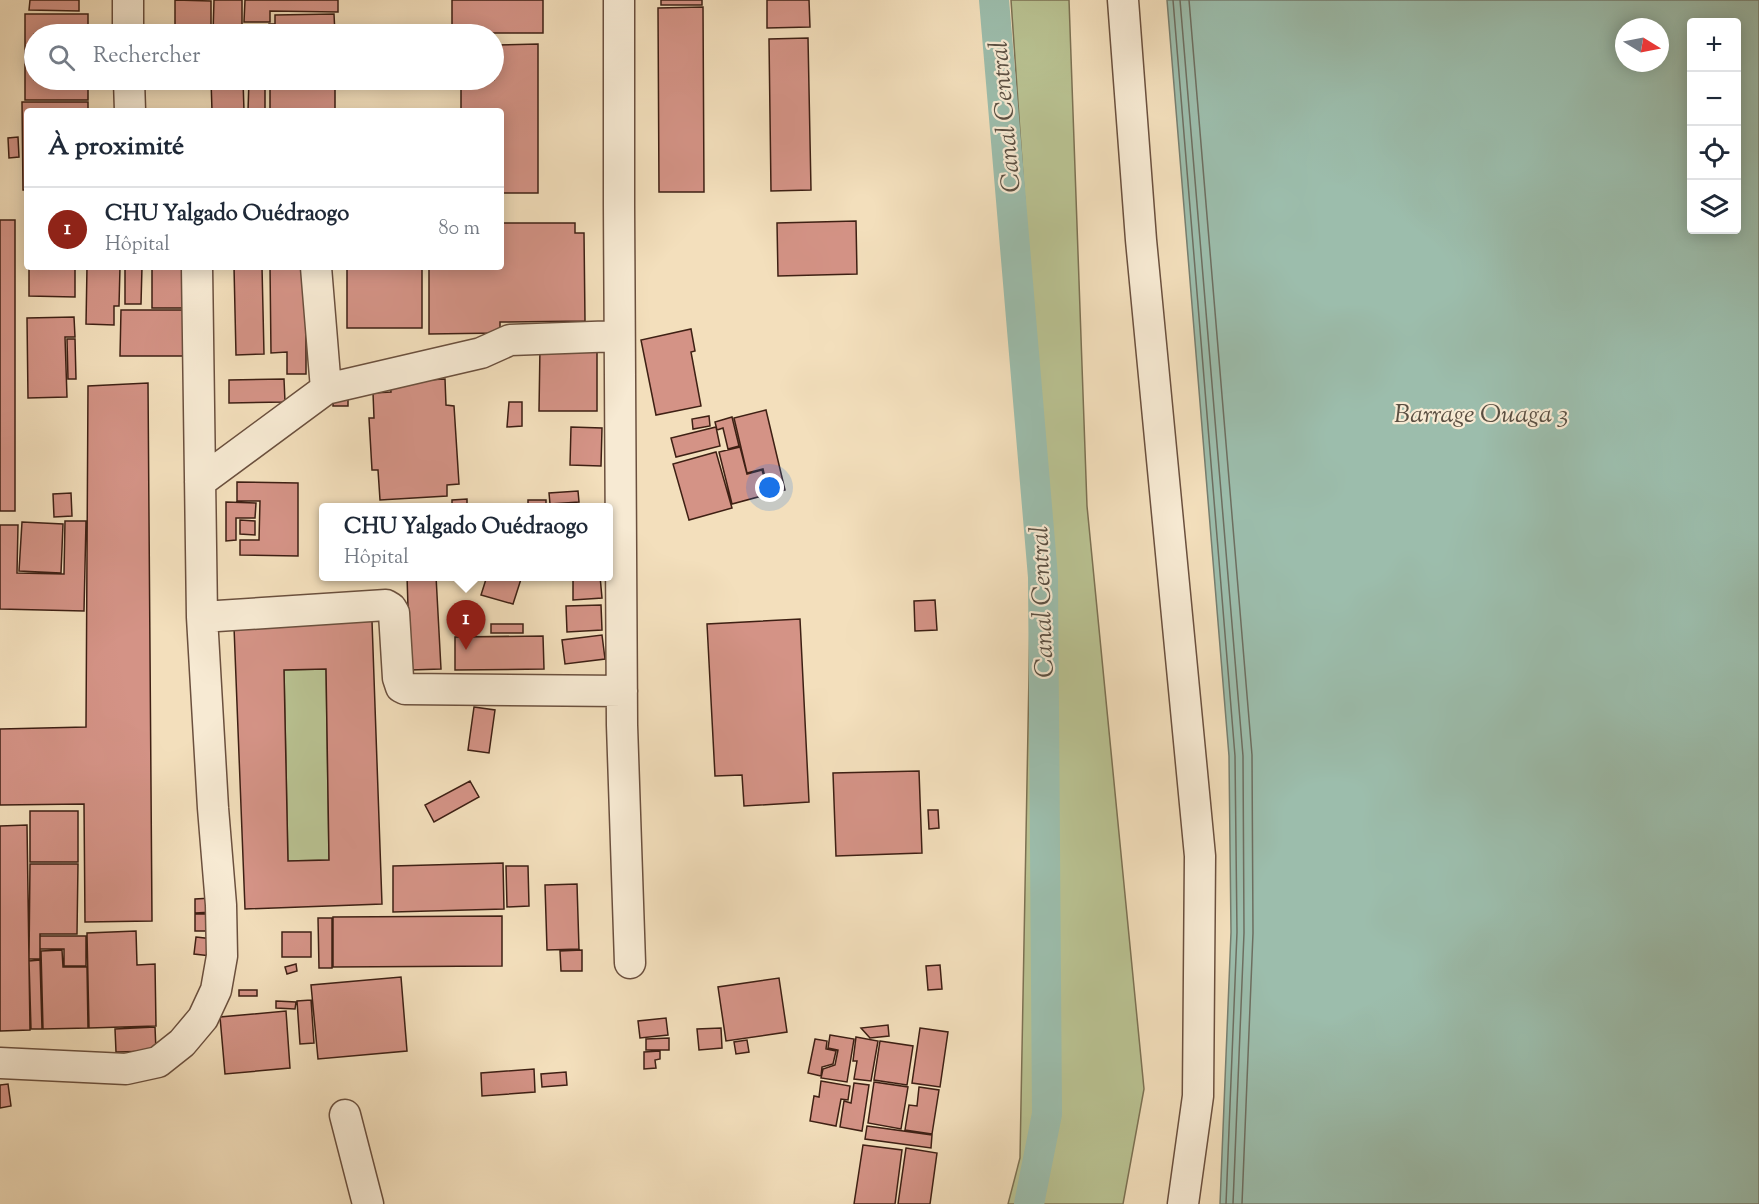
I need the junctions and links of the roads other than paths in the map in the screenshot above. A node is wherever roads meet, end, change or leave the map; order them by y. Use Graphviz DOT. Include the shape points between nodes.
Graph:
graph roads {
  1 [pos="128,0"];
  2 [pos="619,0"];
  3 [pos="1124,0"];
  4 [pos="128,24"];
  5 [pos="129,90"];
  6 [pos="130,108"];
  7 [pos="197,270"];
  8 [pos="316,270"];
  9 [pos="620,336"];
  10 [pos="326,390"];
  11 [pos="200,482"];
  12 [pos="202,617"];
  13 [pos="622,691"];
  14 [pos="630,963"];
  15 [pos="0,1063"];
  16 [pos="345,1115"];
  17 [pos="368,1204"];
  18 [pos="1183,1204"];
  1 -- 4 [label="street"];
  2 -- 9 [label="street"];
  3 -- 18 [label="street" via="1142,252 1200,856 1198,1096"];
  5 -- 6 [label="street"];
  7 -- 11 [label="street"];
  8 -- 10 [label="street"];
  9 -- 10 [label="street" via="510,340 481,353"];
  9 -- 13 [label="street"];
  10 -- 11 [label="street"];
  11 -- 12 [label="street"];
  12 -- 13 [label="street" via="386,605 394,613 398,678 405,689"];
  12 -- 15 [label="street" via="221,905 222,956 216,990 196,1026 158,1062 126,1069"];
  13 -- 14 [label="street"];
  16 -- 17 [label="street"];
}
